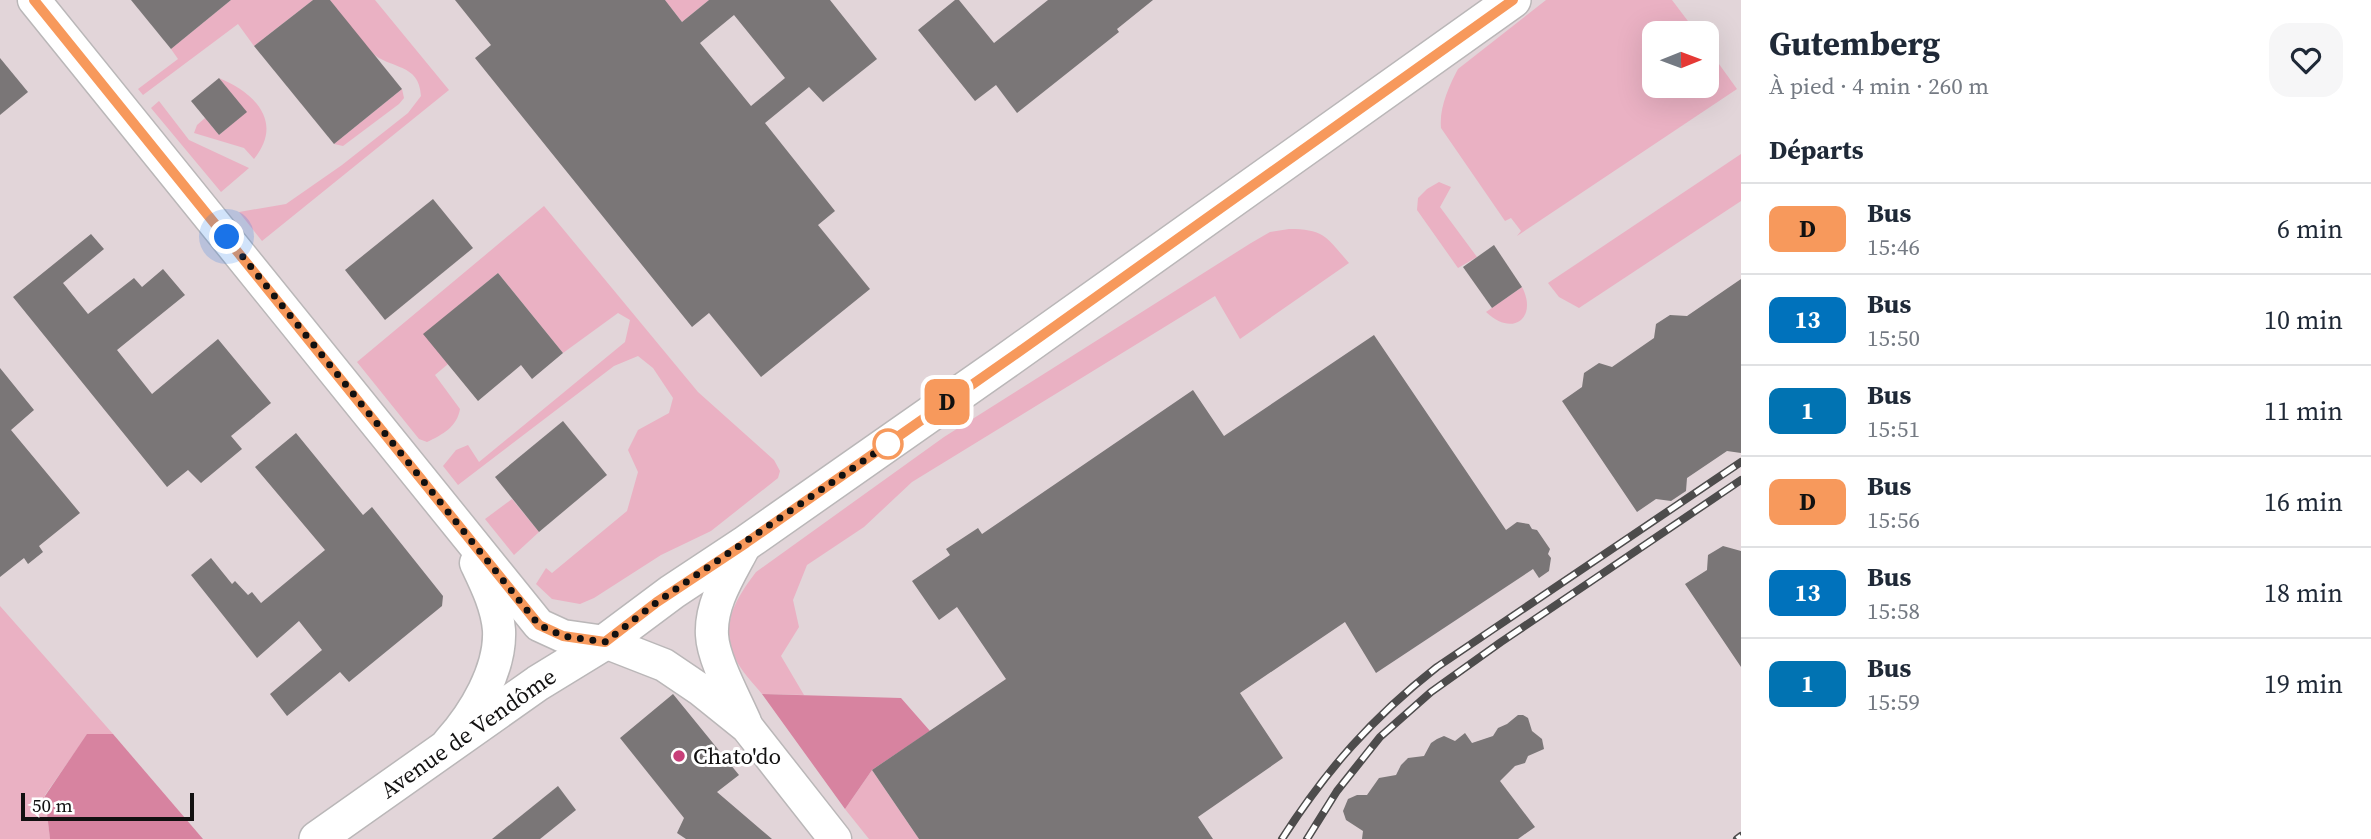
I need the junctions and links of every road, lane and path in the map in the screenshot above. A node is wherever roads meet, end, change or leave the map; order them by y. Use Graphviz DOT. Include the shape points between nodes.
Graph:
graph roads {
  1 [pos="34,0"];
  2 [pos="1513,0"];
  3 [pos="460,526"];
  4 [pos="746,543"];
  5 [pos="605,642"];
  6 [pos="747,727"];
  7 [pos="426,763"];
  8 [pos="317,839"];
  9 [pos="835,839"];
  1 -- 3 [label="main road"];
  2 -- 4 [label="main road, Avenue de Vendôme"];
  3 -- 5 [label="main road" via="539,625 563,636"];
  3 -- 7 [label="main road" via="492,596 499,631 495,664 479,700 451,740"];
  4 -- 5 [label="main road, Avenue de Vendôme"];
  4 -- 6 [label="main road" via="719,596 712,633"];
  5 -- 6 [label="main road" via="664,665"];
  5 -- 7 [label="main road, Avenue de Vendôme" via="538,683"];
  6 -- 9 [label="main road"];
  7 -- 8 [label="main road, Avenue de Vendôme"];
}
